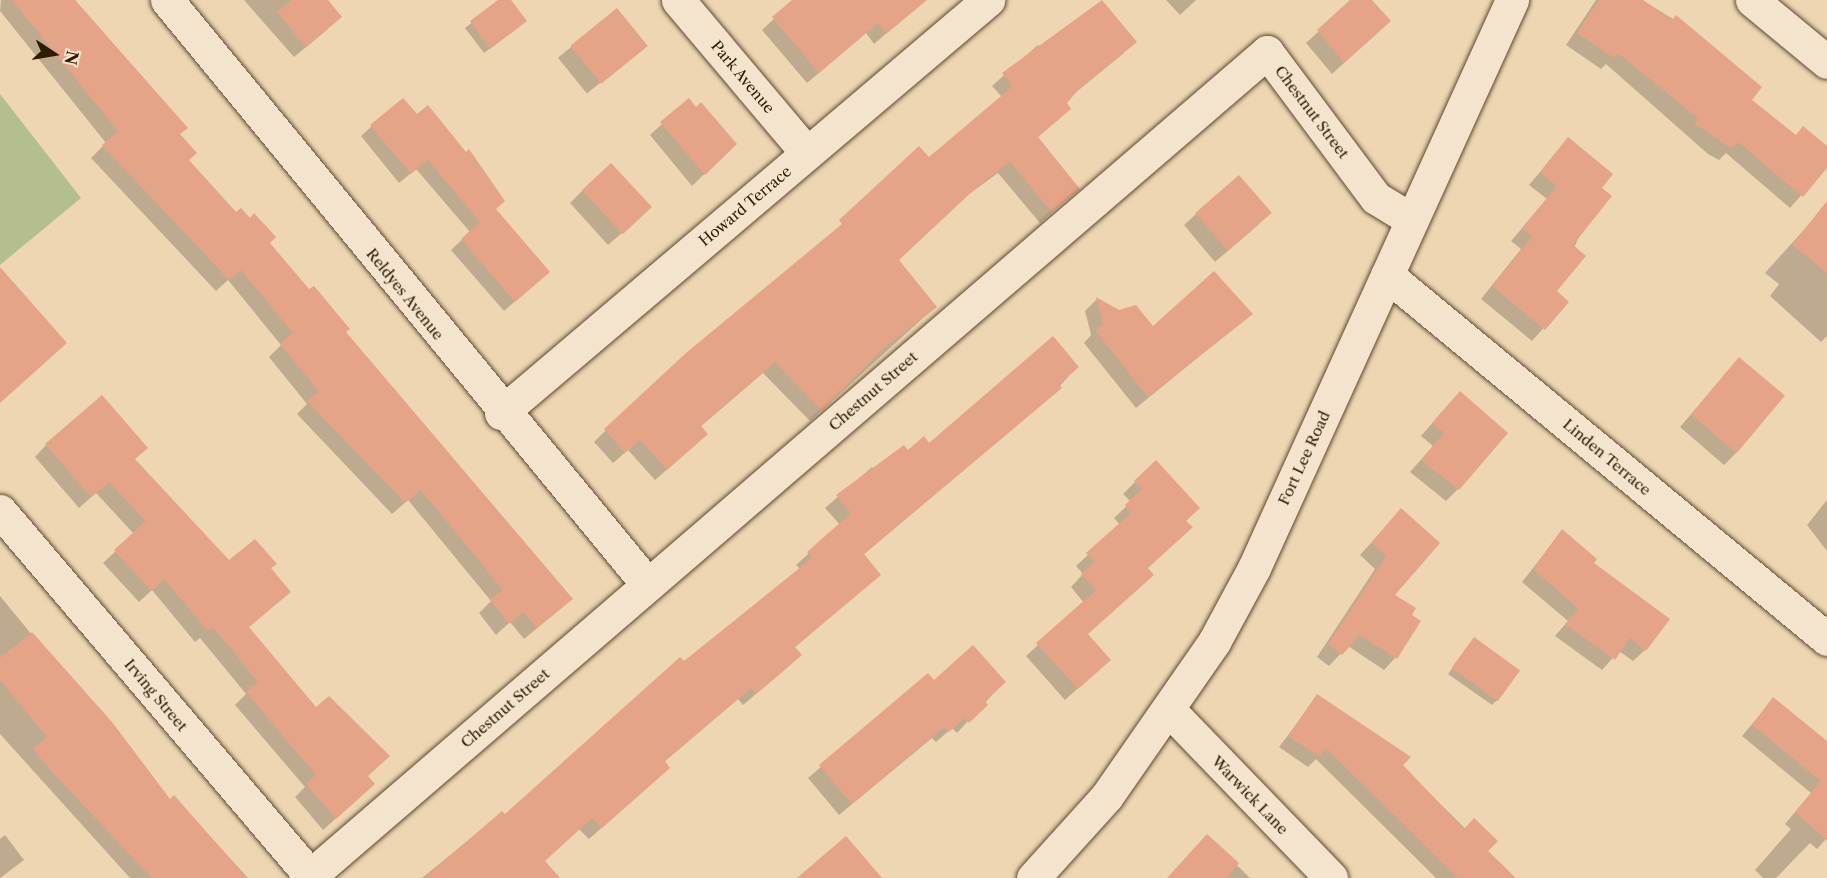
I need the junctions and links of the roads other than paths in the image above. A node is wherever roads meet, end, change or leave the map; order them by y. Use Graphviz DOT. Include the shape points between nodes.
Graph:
graph roads {
  1 [pos="167,0"];
  2 [pos="678,0"];
  3 [pos="988,0"];
  4 [pos="1512,0"];
  5 [pos="1752,0"];
  6 [pos="1827,62"];
  7 [pos="807,153"];
  8 [pos="1412,220"];
  9 [pos="1387,275"];
  10 [pos="501,413"];
  11 [pos="0,512"];
  12 [pos="648,585"];
  13 [pos="1827,639"];
  14 [pos="1170,711"];
  15 [pos="311,877"];
  16 [pos="1033,878"];
  17 [pos="1331,878"];
  1 -- 10 [label="street, Reldyes Avenue"];
  2 -- 7 [label="street, Park Avenue"];
  3 -- 7 [label="street, Howard Terrace"];
  4 -- 8 [label="street, Fort Lee Road"];
  5 -- 6 [label="street"];
  7 -- 10 [label="street, Howard Terrace"];
  8 -- 9 [label="street, Fort Lee Road"];
  8 -- 12 [label="street, Chestnut Street" via="1377,198 1267,52"];
  9 -- 13 [label="street, Linden Terrace"];
  9 -- 14 [label="street, Fort Lee Road" via="1254,568"];
  10 -- 12 [label="street, Reldyes Avenue"];
  11 -- 15 [label="street, Irving Street"];
  12 -- 15 [label="street, Chestnut Street"];
  14 -- 16 [label="street, Fort Lee Road" via="1107,796"];
  14 -- 17 [label="street, Warwick Lane"];
}
